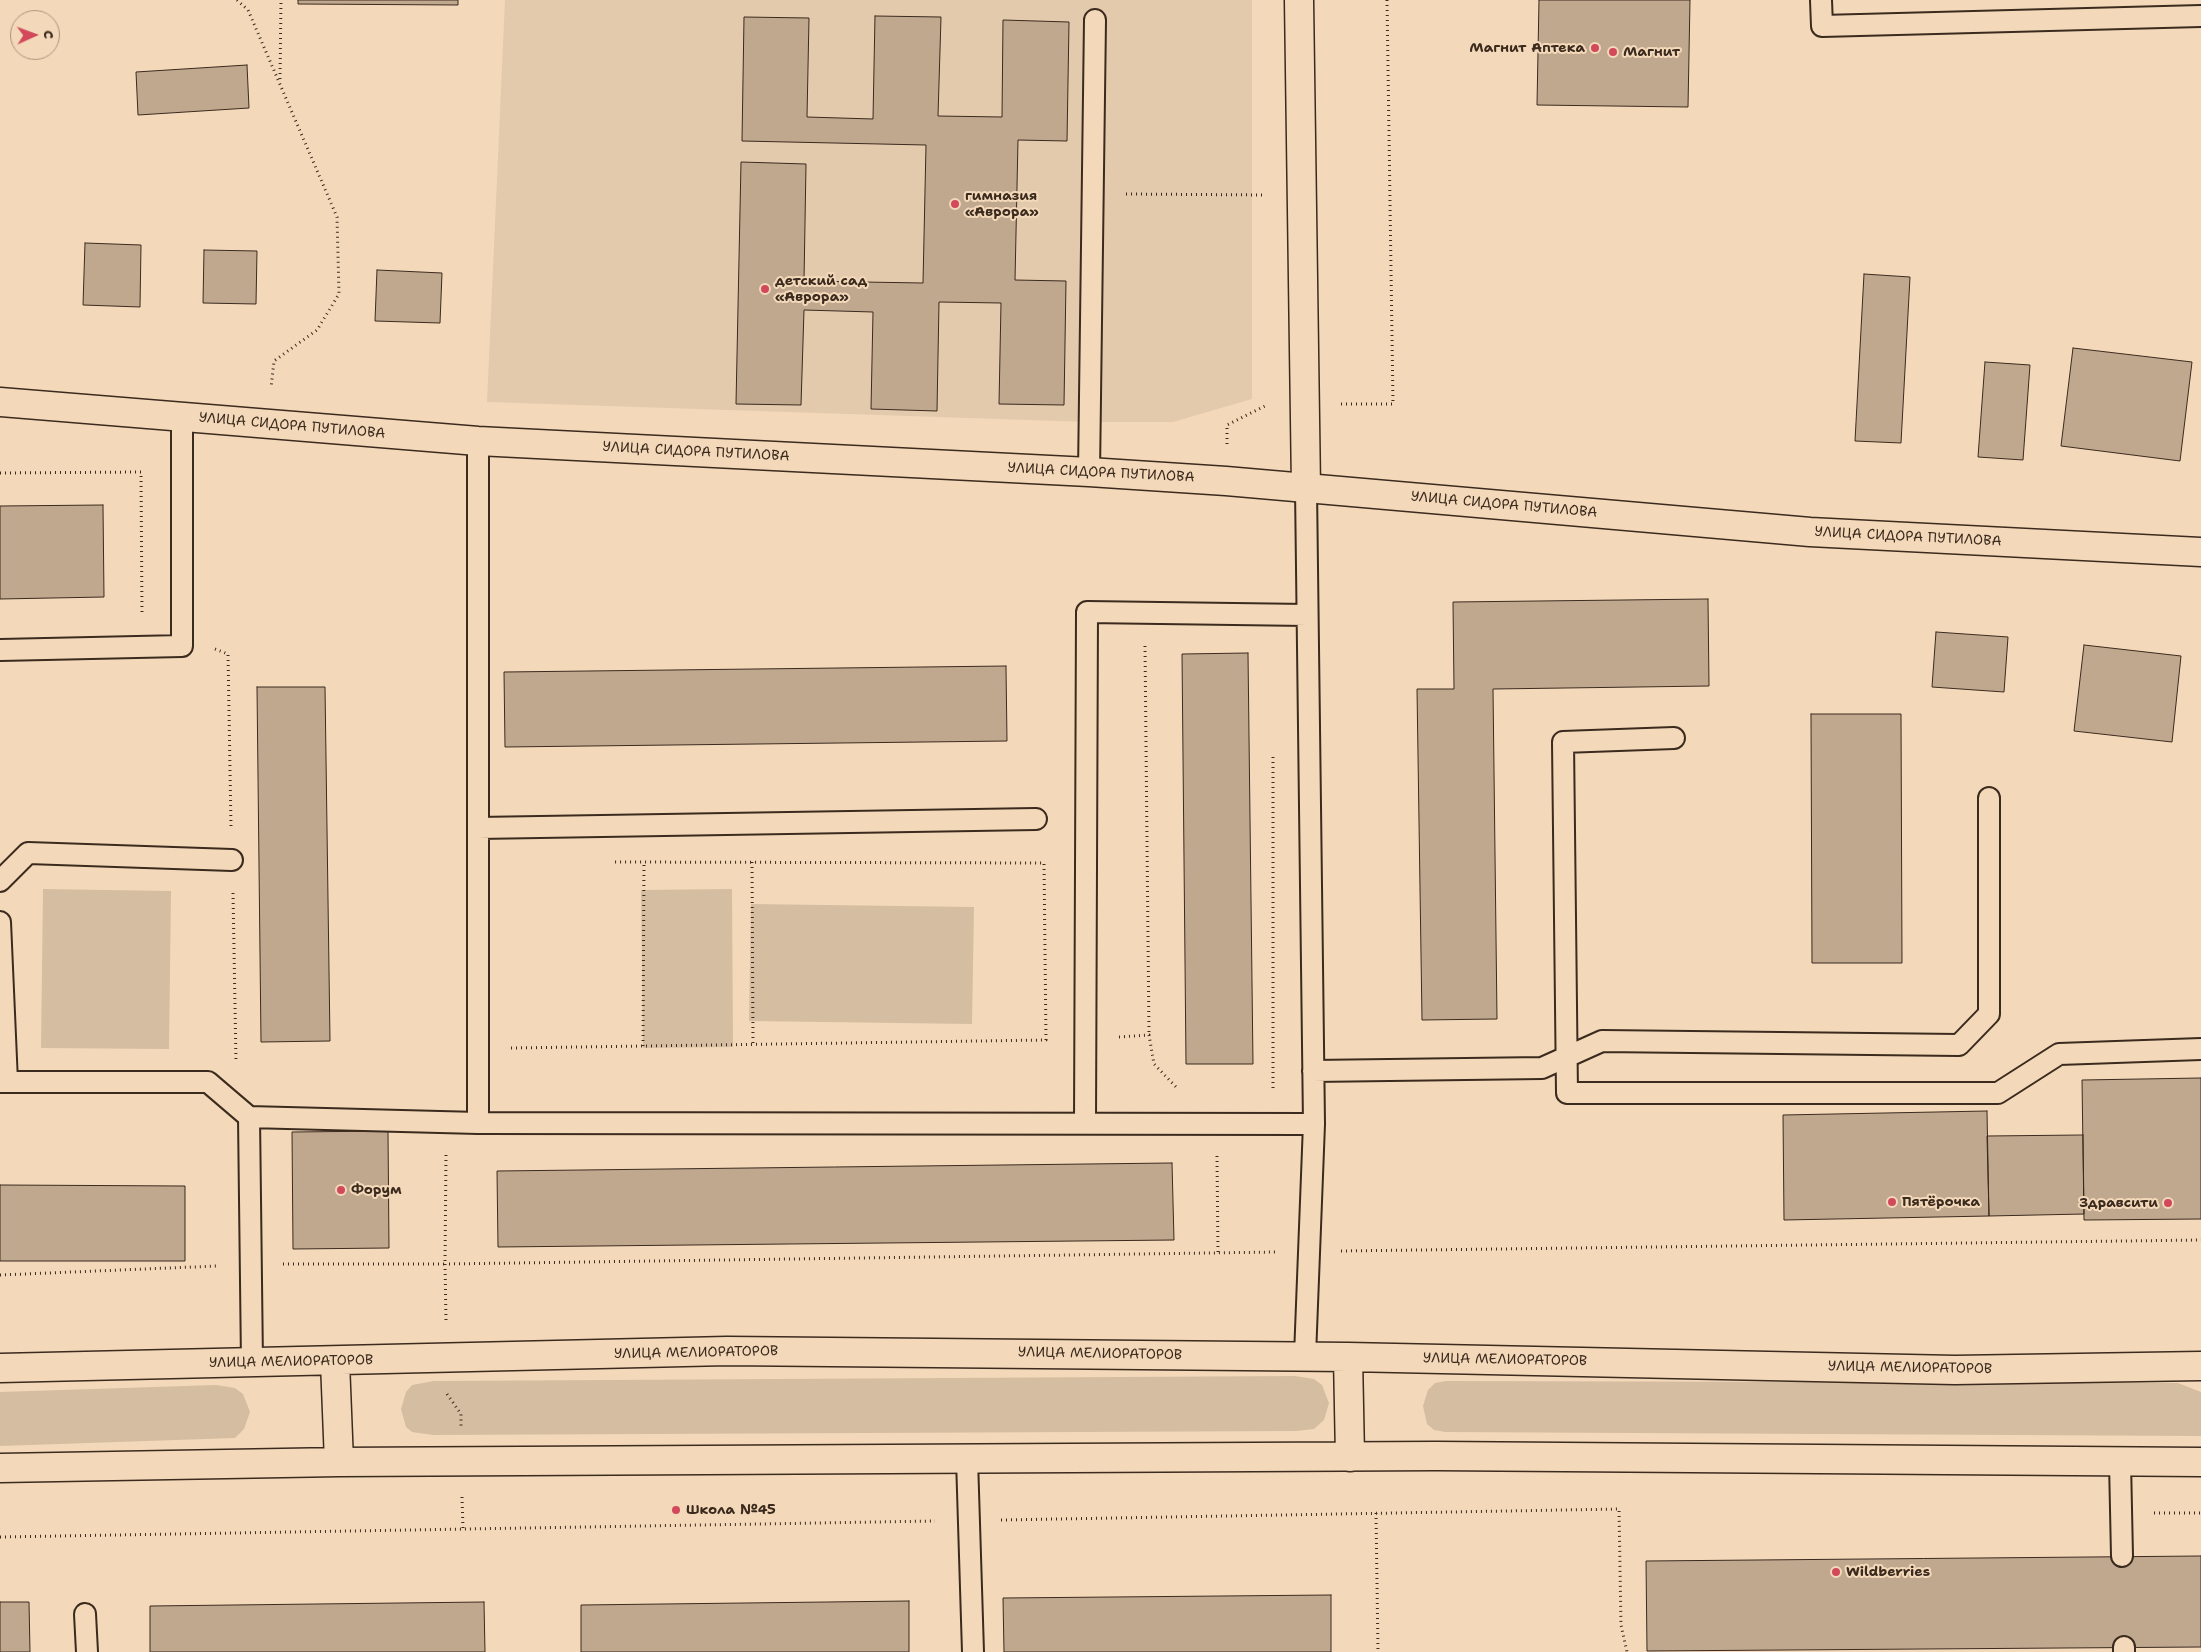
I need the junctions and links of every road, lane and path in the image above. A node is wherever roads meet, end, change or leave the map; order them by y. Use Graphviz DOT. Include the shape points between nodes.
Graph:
graph roads {
  1 [pos="237,0"];
  2 [pos="282,0"];
  3 [pos="1299,0"];
  4 [pos="1821,0"];
  5 [pos="2201,16"];
  6 [pos="1095,20"];
  7 [pos="280,82"];
  8 [pos="1093,193"];
  9 [pos="1303,196"];
  10 [pos="0,402"];
  11 [pos="182,417"];
  12 [pos="268,424"];
  13 [pos="478,441"];
  14 [pos="1089,472"];
  15 [pos="0,473"];
  16 [pos="1306,488"];
  17 [pos="2201,552"];
  18 [pos="1307,615"];
  19 [pos="142,622"];
  20 [pos="1155,644"];
  21 [pos="0,650"];
  22 [pos="228,654"];
  23 [pos="1674,738"];
  24 [pos="1990,798"];
  25 [pos="1036,819"];
  26 [pos="478,828"];
  27 [pos="232,860"];
  28 [pos="605,862"];
  29 [pos="644,862"];
  30 [pos="752,862"];
  31 [pos="0,881"];
  32 [pos="0,922"];
  33 [pos="1149,1035"];
  34 [pos="1086,1038"];
  35 [pos="1046,1040"];
  36 [pos="753,1044"];
  37 [pos="644,1046"];
  38 [pos="478,1048"];
  39 [pos="2201,1049"];
  40 [pos="1568,1056"];
  41 [pos="1313,1070"];
  42 [pos="4,1082"];
  43 [pos="1183,1091"];
  44 [pos="243,1112"];
  45 [pos="478,1122"];
  46 [pos="1085,1123"];
  47 [pos="1314,1124"];
  48 [pos="251,1264"];
  49 [pos="0,1275"];
  50 [pos="1305,1356"];
  51 [pos="1348,1357"];
  52 [pos="335,1362"];
  53 [pos="252,1363"];
  54 [pos="2201,1366"];
  55 [pos="0,1368"];
  56 [pos="1350,1457"];
  57 [pos="967,1459"];
  58 [pos="339,1462"];
  59 [pos="2120,1462"];
  60 [pos="2201,1462"];
  61 [pos="0,1468"];
  62 [pos="2121,1512"];
  63 [pos="1376,1513"];
  64 [pos="2201,1513"];
  65 [pos="969,1520"];
  66 [pos="0,1537"];
  67 [pos="2122,1556"];
  68 [pos="86,1614"];
  69 [pos="87,1652"];
  70 [pos="973,1652"];
  71 [pos="1378,1652"];
  72 [pos="1627,1652"];
  1 -- 7 [label="path" via="248,10"];
  2 -- 7 [label="path"];
  3 -- 9 [label="street"];
  4 -- 5 [label="lane" via="1822,26"];
  6 -- 8 [label="lane"];
  7 -- 12 [label="path" via="337,217 339,294 317,330 274,361"];
  8 -- 9 [label="path"];
  8 -- 14 [label="lane"];
  9 -- 16 [label="street"];
  10 -- 11 [label="street, УЛИЦА СИДОРА ПУТИЛОВА"];
  11 -- 12 [label="street, УЛИЦА СИДОРА ПУТИЛОВА"];
  11 -- 21 [label="lane" via="182,646"];
  12 -- 13 [label="street, УЛИЦА СИДОРА ПУТИЛОВА"];
  13 -- 14 [label="street, УЛИЦА СИДОРА ПУТИЛОВА"];
  13 -- 26 [label="lane"];
  14 -- 16 [label="street, УЛИЦА СИДОРА ПУТИЛОВА"];
  15 -- 19 [label="path" via="141,472"];
  16 -- 17 [label="street, УЛИЦА СИДОРА ПУТИЛОВА" via="1810,532"];
  16 -- 18 [label="lane"];
  18 -- 34 [label="lane" via="1087,612"];
  18 -- 41 [label="lane"];
  20 -- 33 [label="path" via="1145,645"];
  22 -- 27 [label="path"];
  23 -- 40 [label="lane" via="1563,742"];
  24 -- 40 [label="lane" via="1989,1014 1959,1045 1602,1041"];
  25 -- 26 [label="lane"];
  26 -- 38 [label="lane"];
  27 -- 31 [label="lane" via="28,853"];
  27 -- 44 [label="path"];
  28 -- 29 [label="path"];
  29 -- 30 [label="path"];
  29 -- 37 [label="path"];
  30 -- 35 [label="path" via="1044,863"];
  30 -- 36 [label="path"];
  32 -- 42 [label="lane"];
  33 -- 34 [label="path"];
  33 -- 43 [label="path" via="1154,1064 1175,1087"];
  34 -- 35 [label="path"];
  34 -- 46 [label="lane"];
  35 -- 36 [label="path"];
  36 -- 37 [label="path"];
  37 -- 38 [label="path"];
  38 -- 45 [label="lane"];
  39 -- 40 [label="lane" via="2059,1054 1998,1093 1567,1093"];
  40 -- 41 [label="lane" via="1542,1068"];
  41 -- 47 [label="lane"];
  42 -- 44 [label="lane" via="208,1082"];
  44 -- 45 [label="lane"];
  44 -- 48 [label="lane"];
  45 -- 46 [label="lane"];
  46 -- 47 [label="lane"];
  47 -- 50 [label="lane"];
  48 -- 49 [label="path"];
  48 -- 53 [label="lane"];
  50 -- 51 [label="street, УЛИЦА МЕЛИОРАТОРОВ"];
  50 -- 52 [label="street, УЛИЦА МЕЛИОРАТОРОВ" via="728,1351"];
  51 -- 54 [label="street, УЛИЦА МЕЛИОРАТОРОВ" via="1955,1370"];
  51 -- 56 [label="street"];
  52 -- 53 [label="street, УЛИЦА МЕЛИОРАТОРОВ"];
  52 -- 58 [label="street"];
  53 -- 55 [label="street, УЛИЦА МЕЛИОРАТОРОВ"];
  56 -- 57 [label="street"];
  56 -- 59 [label="street"];
  57 -- 58 [label="street"];
  57 -- 65 [label="lane"];
  58 -- 61 [label="street"];
  59 -- 60 [label="street"];
  59 -- 62 [label="lane"];
  62 -- 64 [label="path"];
  62 -- 67 [label="lane"];
  63 -- 65 [label="path"];
  63 -- 71 [label="path"];
  63 -- 72 [label="path" via="1619,1509 1620,1625"];
  65 -- 66 [label="path"];
  65 -- 70 [label="lane"];
  68 -- 69 [label="lane"];
}
